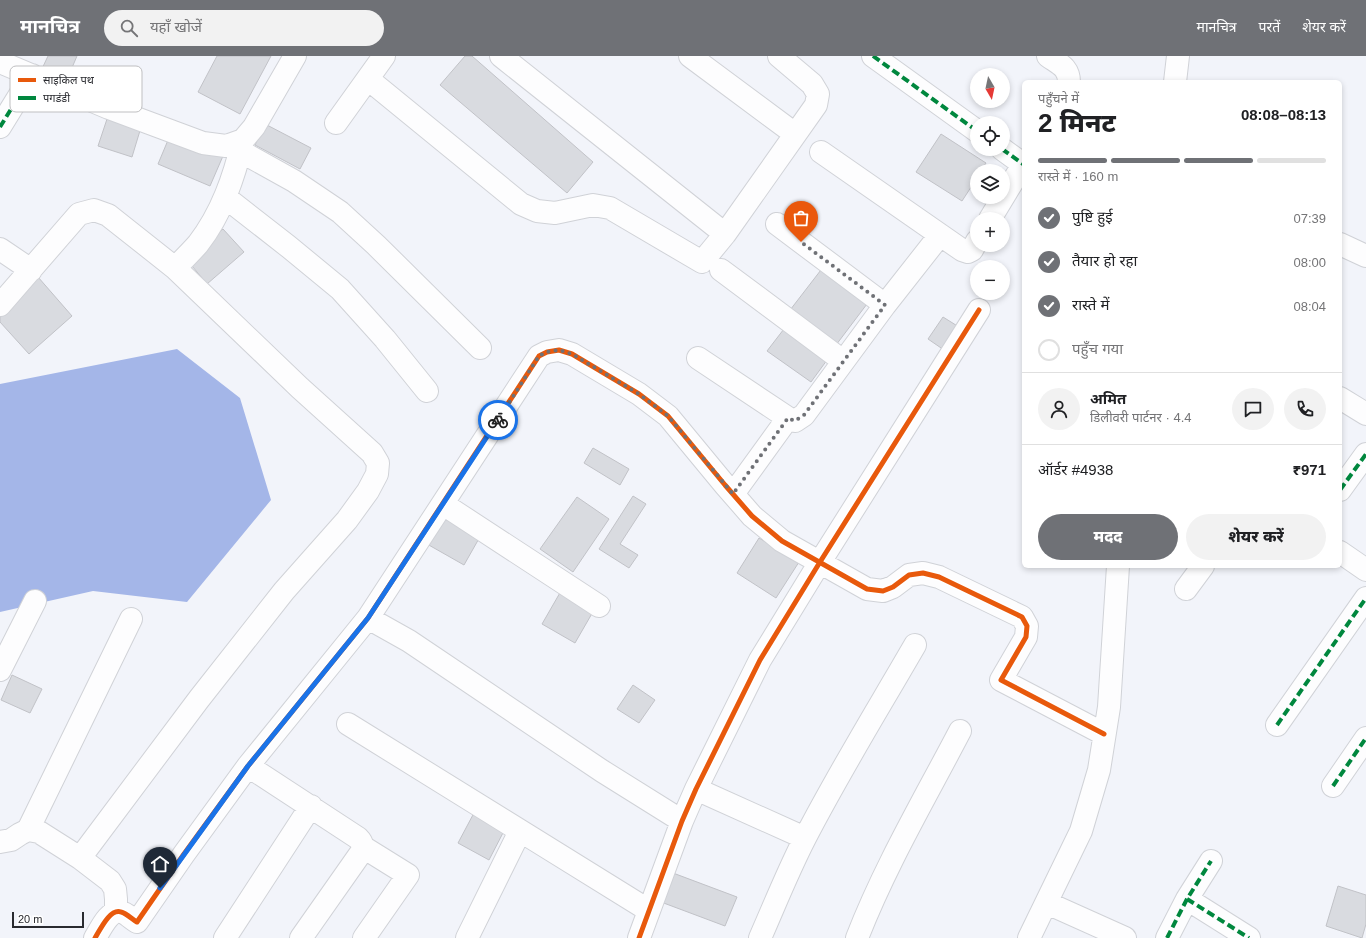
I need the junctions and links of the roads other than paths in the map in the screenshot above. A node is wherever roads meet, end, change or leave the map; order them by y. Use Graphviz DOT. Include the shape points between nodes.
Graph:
graph roads {
  1 [pos="295,56"];
  2 [pos="384,56"];
  3 [pos="501,56"];
  4 [pos="690,56"];
  5 [pos="779,56"];
  6 [pos="873,56"];
  7 [pos="1048,56"];
  8 [pos="1178,56"];
  9 [pos="0,62"];
  10 [pos="10,66"];
  11 [pos="368,79"];
  12 [pos="1069,80"];
  13 [pos="1175,80"];
  14 [pos="10,111"];
  15 [pos="120,112"];
  16 [pos="336,123"];
  17 [pos="970,126"];
  18 [pos="0,127"];
  19 [pos="795,134"];
  20 [pos="242,145"];
  21 [pos="821,152"];
  22 [pos="1010,154"];
  23 [pos="1022,163"];
  24 [pos="1022,167"];
  25 [pos="225,197"];
  26 [pos="994,212"];
  27 [pos="777,224"];
  28 [pos="725,234"];
  29 [pos="940,235"];
  30 [pos="1342,245"];
  31 [pos="0,249"];
  32 [pos="970,251"];
  33 [pos="1366,256"];
  34 [pos="175,268"];
  35 [pos="30,270"];
  36 [pos="721,270"];
  37 [pos="0,305"];
  38 [pos="885,305"];
  39 [pos="979,310"];
  40 [pos="480,348"];
  41 [pos="698,358"];
  42 [pos="843,361"];
  43 [pos="427,391"];
  44 [pos="1342,399"];
  45 [pos="1366,414"];
  46 [pos="788,418"];
  47 [pos="1366,454"];
  48 [pos="1342,487"];
  49 [pos="733,494"];
  50 [pos="443,504"];
  51 [pos="1342,553"];
  52 [pos="820,562"];
  53 [pos="1118,568"];
  54 [pos="1201,568"];
  55 [pos="1366,570"];
  56 [pos="1186,588"];
  57 [pos="1366,598"];
  58 [pos="35,601"];
  59 [pos="599,606"];
  60 [pos="368,618"];
  61 [pos="131,620"];
  62 [pos="915,645"];
  63 [pos="0,670"];
  64 [pos="348,724"];
  65 [pos="1277,725"];
  66 [pos="960,731"];
  67 [pos="1104,734"];
  68 [pos="1366,738"];
  69 [pos="248,766"];
  70 [pos="1333,786"];
  71 [pos="696,789"];
  72 [pos="311,806"];
  73 [pos="682,821"];
  74 [pos="28,830"];
  75 [pos="520,831"];
  76 [pos="805,838"];
  77 [pos="0,842"];
  78 [pos="363,847"];
  79 [pos="80,858"];
  80 [pos="1211,861"];
  81 [pos="1187,899"];
  82 [pos="1047,903"];
  83 [pos="648,910"];
  84 [pos="116,911"];
  85 [pos="95,938"];
  86 [pos="225,938"];
  87 [pos="301,938"];
  88 [pos="364,938"];
  89 [pos="467,938"];
  90 [pos="639,938"];
  91 [pos="760,938"];
  92 [pos="856,938"];
  93 [pos="1029,938"];
  94 [pos="1125,938"];
  95 [pos="1167,938"];
  96 [pos="1249,938"];
  1 -- 20 [label="street"];
  2 -- 11 [label="street"];
  3 -- 28 [label="street"];
  4 -- 19 [label="street"];
  5 -- 19 [label="street" via="812,84 818,94 816,104"];
  6 -- 17 [label="street"];
  7 -- 12 [label="street" via="1065,68"];
  8 -- 13 [label="street"];
  9 -- 10 [label="street"];
  11 -- 16 [label="street"];
  11 -- 28 [label="street" via="520,204 537,211 555,213 593,205 610,208 702,262"];
  14 -- 18 [label="street"];
  15 -- 20 [label="street" via="203,143"];
  19 -- 28 [label="street"];
  20 -- 25 [label="street" via="236,171"];
  20 -- 40 [label="street" via="340,212"];
  21 -- 29 [label="street"];
  22 -- 23 [label="street"];
  24 -- 26 [label="street"];
  25 -- 34 [label="street" via="215,219 198,244"];
  25 -- 43 [label="street" via="340,289"];
  27 -- 38 [label="street"];
  29 -- 32 [label="street" via="965,252"];
  29 -- 38 [label="street"];
  30 -- 33 [label="street"];
  31 -- 35 [label="street"];
  34 -- 35 [label="street" via="108,215 94,210 79,214"];
  34 -- 79 [label="street" via="372,453 378,463 377,474 347,520 284,591"];
  35 -- 37 [label="street"];
  36 -- 42 [label="street"];
  38 -- 42 [label="street"];
  39 -- 52 [label="street"];
  41 -- 46 [label="street"];
  42 -- 46 [label="street" via="804,415 795,421"];
  44 -- 45 [label="street"];
  46 -- 49 [label="street"];
  47 -- 48 [label="street"];
  49 -- 50 [label="street" via="668,416 632,390 572,354 559,350 539,356"];
  49 -- 52 [label="street" via="752,516 782,541"];
  50 -- 59 [label="street"];
  50 -- 60 [label="street"];
  51 -- 55 [label="street"];
  52 -- 67 [label="street" via="867,590 883,591 893,587 908,575 923,573 939,576 1022,617 1027,626 1026,637 1001,680"];
  52 -- 71 [label="street" via="760,660"];
  53 -- 67 [label="street" via="1109,707"];
  54 -- 56 [label="street"];
  57 -- 65 [label="street"];
  58 -- 63 [label="street"];
  60 -- 69 [label="street"];
  60 -- 73 [label="street" via="409,641 602,771"];
  61 -- 74 [label="street"];
  62 -- 76 [label="street" via="843,767"];
  64 -- 75 [label="street"];
  66 -- 92 [label="street" via="894,853"];
  67 -- 82 [label="street" via="1099,770 1080,831"];
  68 -- 70 [label="street"];
  69 -- 72 [label="street"];
  69 -- 84 [label="street" via="137,922"];
  71 -- 73 [label="street"];
  71 -- 76 [label="street"];
  72 -- 78 [label="street" via="358,838"];
  72 -- 86 [label="street"];
  73 -- 83 [label="street"];
  74 -- 77 [label="street" via="11,840"];
  74 -- 79 [label="street" via="39,832"];
  75 -- 83 [label="street"];
  75 -- 89 [label="street"];
  76 -- 91 [label="street"];
  78 -- 87 [label="street"];
  78 -- 88 [label="street" via="408,875"];
  79 -- 84 [label="street" via="110,880 115,889"];
  80 -- 81 [label="street"];
  81 -- 95 [label="street"];
  81 -- 96 [label="street"];
  82 -- 93 [label="street"];
  82 -- 94 [label="street"];
  83 -- 90 [label="street"];
  84 -- 85 [label="street" via="110,915"];
}
